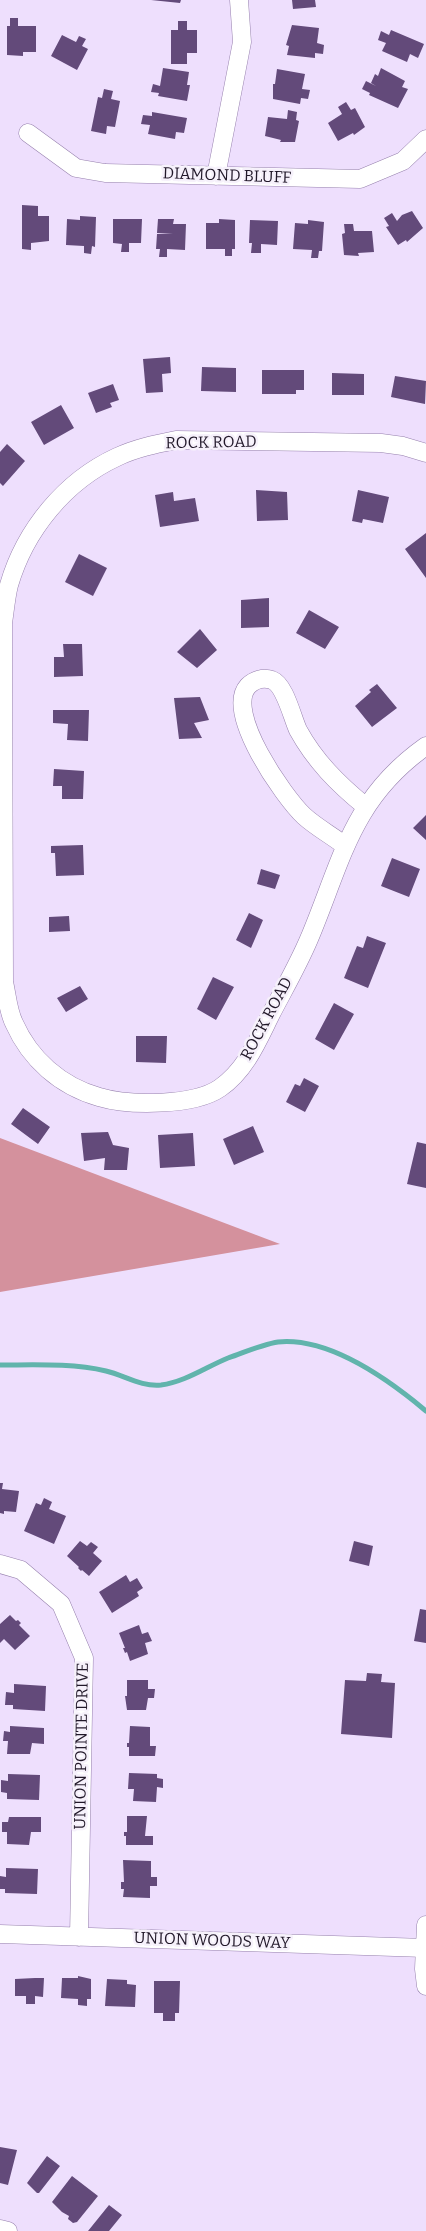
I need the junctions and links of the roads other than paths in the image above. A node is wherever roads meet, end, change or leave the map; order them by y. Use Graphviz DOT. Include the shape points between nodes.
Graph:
graph roads {
  1 [pos="240,0"];
  2 [pos="28,134"];
  3 [pos="426,139"];
  4 [pos="216,176"];
  5 [pos="426,453"];
  6 [pos="426,746"];
  7 [pos="365,806"];
  8 [pos="344,845"];
  9 [pos="0,1564"];
  10 [pos="426,1925"];
  11 [pos="0,1934"];
  12 [pos="79,1937"];
  13 [pos="425,1948"];
  14 [pos="426,1986"];
  15 [pos="0,2229"];
  16 [pos="8,2231"];
  1 -- 4 [label="street" via="242,42"];
  2 -- 4 [label="street, DIAMOND BLUFF" via="76,168"];
  3 -- 4 [label="street, DIAMOND BLUFF" via="403,161 360,180"];
  5 -- 8 [label="street, ROCK ROAD" via="381,443 176,440 146,446 90,472 64,493 41,518 22,550 9,585 3,622 4,982 13,1022 31,1053 50,1072 68,1085 110,1100 179,1102 200,1098 220,1088 239,1071 251,1053 308,940"];
  6 -- 7 [label="street, ROCK ROAD" via="386,781"];
  7 -- 8 [label="street, ROCK ROAD"];
  7 -- 8 [label="street" via="339,786 315,758 279,685 271,680 251,682 244,690 242,701 246,722 270,774 304,815"];
  9 -- 12 [label="street, UNION POINTE DRIVE" via="21,1570 61,1604 84,1658"];
  10 -- 13 [label="street"];
  11 -- 12 [label="street, UNION WOODS WAY"];
  12 -- 13 [label="street, UNION WOODS WAY"];
  13 -- 14 [label="street"];
  15 -- 16 [label="street"];
}
